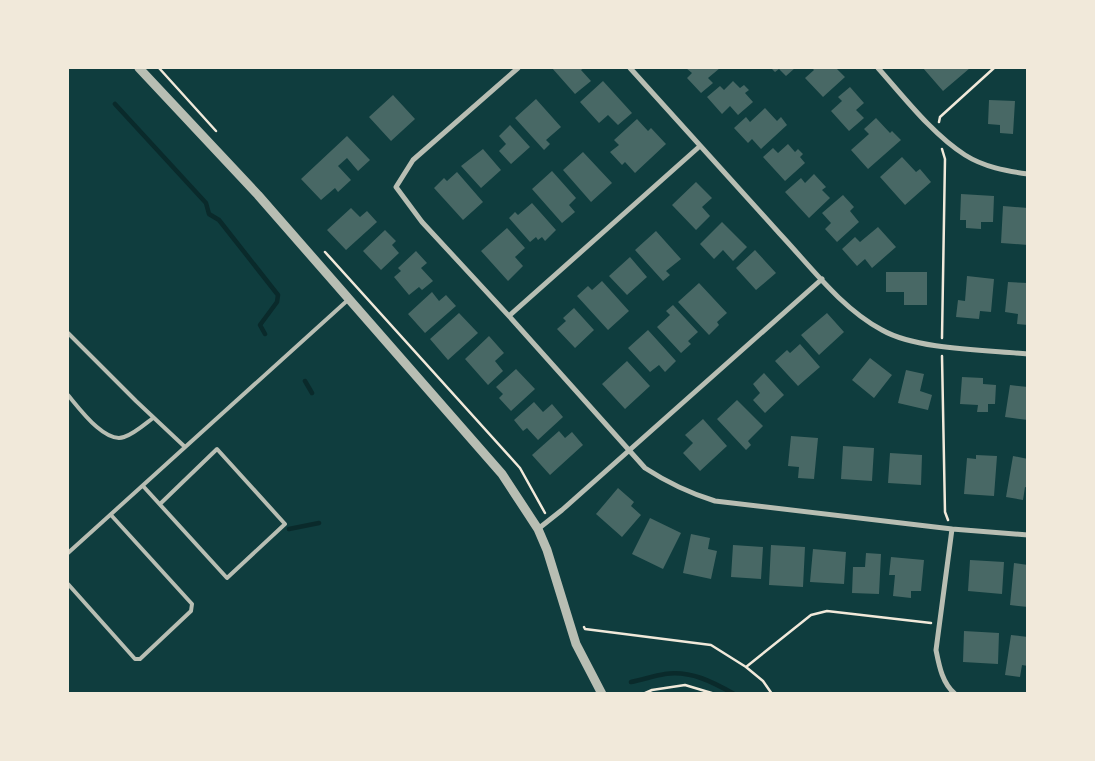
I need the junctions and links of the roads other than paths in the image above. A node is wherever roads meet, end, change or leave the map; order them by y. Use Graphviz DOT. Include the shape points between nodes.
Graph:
graph roads {
  1 [pos="139,68"];
  2 [pos="518,68"];
  3 [pos="630,68"];
  4 [pos="878,68"];
  5 [pos="700,146"];
  6 [pos="1028,174"];
  7 [pos="822,279"];
  8 [pos="349,299"];
  9 [pos="509,316"];
  10 [pos="68,333"];
  11 [pos="1028,354"];
  12 [pos="68,395"];
  13 [pos="153,418"];
  14 [pos="185,447"];
  15 [pos="629,451"];
  16 [pos="143,486"];
  17 [pos="160,504"];
  18 [pos="111,515"];
  19 [pos="538,528"];
  20 [pos="952,529"];
  21 [pos="1028,535"];
  22 [pos="68,553"];
  23 [pos="68,584"];
  24 [pos="602,694"];
  25 [pos="956,694"];
  1 -- 8 [label="street"];
  2 -- 9 [label="street" via="413,160 396,187 422,222"];
  3 -- 5 [label="street"];
  4 -- 6 [label="street" via="937,133 966,156 1007,172"];
  5 -- 7 [label="street"];
  5 -- 9 [label="street"];
  7 -- 11 [label="street" via="858,315 883,331 942,346"];
  7 -- 15 [label="street"];
  8 -- 14 [label="lane"];
  8 -- 19 [label="street" via="502,474"];
  9 -- 15 [label="street"];
  10 -- 13 [label="lane"];
  12 -- 13 [label="lane" via="94,425 112,438 124,438"];
  13 -- 14 [label="lane"];
  14 -- 16 [label="lane"];
  15 -- 19 [label="street"];
  15 -- 20 [label="street" via="667,482 715,501"];
  16 -- 17 [label="lane"];
  16 -- 18 [label="lane"];
  17 -- 17 [label="lane" via="227,578 285,524 216,448"];
  18 -- 22 [label="lane"];
  18 -- 23 [label="lane" via="192,604 192,612 140,659 135,659"];
  19 -- 24 [label="street" via="568,625"];
  20 -- 21 [label="street"];
  20 -- 25 [label="street" via="936,650 944,679"];
}
